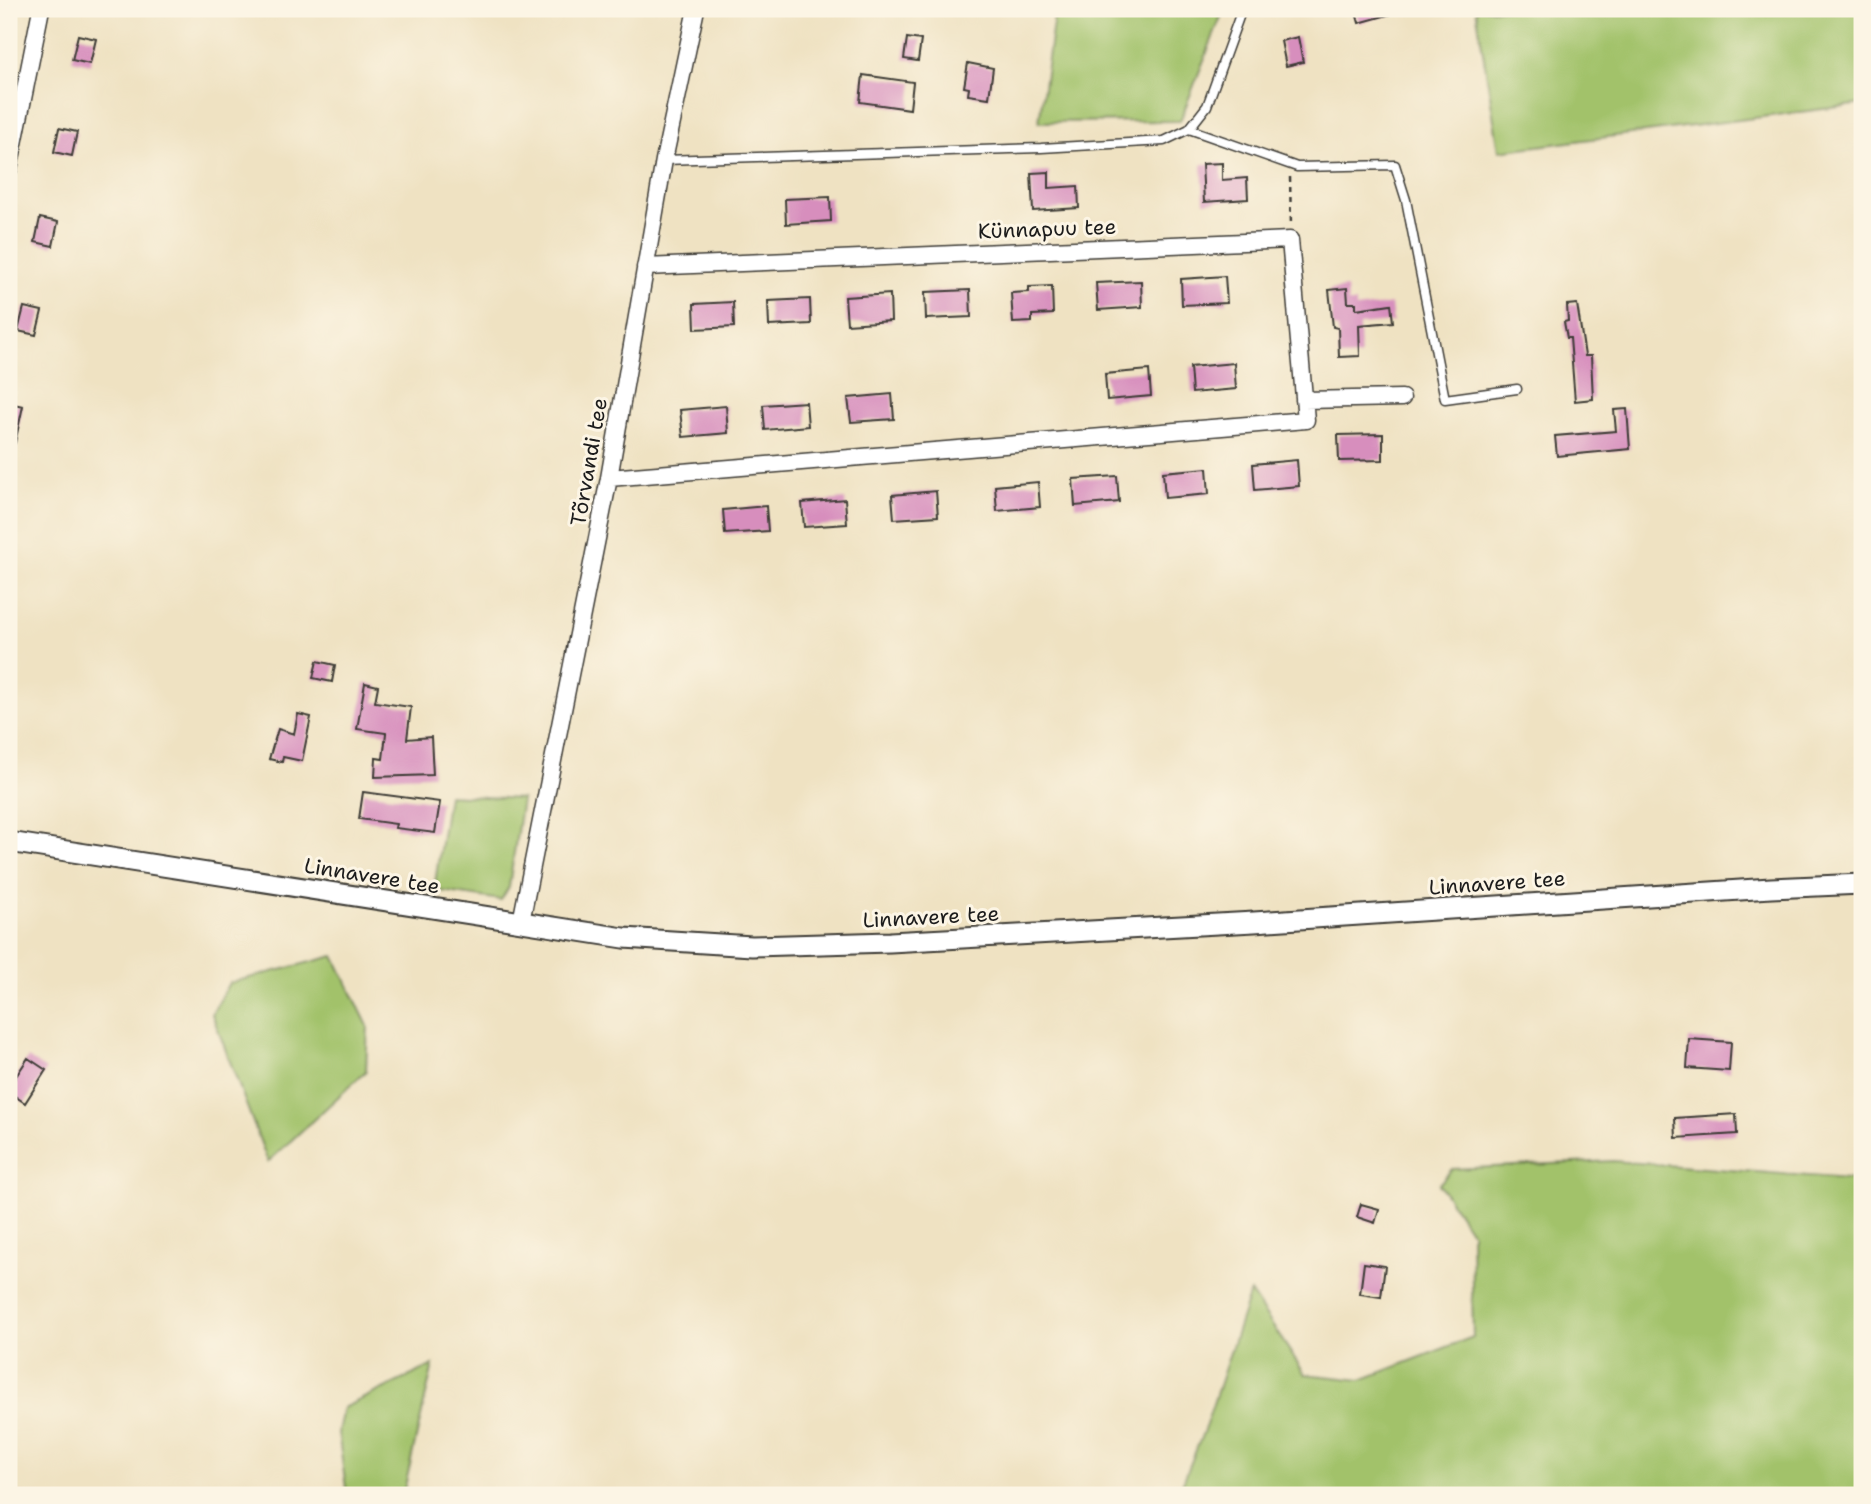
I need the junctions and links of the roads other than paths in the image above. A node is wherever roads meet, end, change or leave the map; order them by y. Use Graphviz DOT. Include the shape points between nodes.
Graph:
graph roads {
  1 [pos="41,9"];
  2 [pos="696,9"];
  3 [pos="1242,9"];
  4 [pos="1189,129"];
  5 [pos="664,160"];
  6 [pos="9,169"];
  7 [pos="645,267"];
  8 [pos="1517,389"];
  9 [pos="1402,398"];
  10 [pos="1304,400"];
  11 [pos="608,478"];
  12 [pos="9,842"];
  13 [pos="1862,884"];
  14 [pos="521,922"];
  1 -- 6 [label="street"];
  2 -- 5 [label="street, Tõrvandi tee"];
  3 -- 4 [label="lane" via="1207,106"];
  4 -- 5 [label="lane" via="1164,141"];
  4 -- 8 [label="lane" via="1297,167 1395,165 1445,399"];
  5 -- 7 [label="street, Tõrvandi tee"];
  7 -- 10 [label="street, Künnapuu tee" via="1290,240"];
  7 -- 11 [label="street, Tõrvandi tee"];
  9 -- 10 [label="street"];
  10 -- 11 [label="street" via="1306,420"];
  11 -- 14 [label="street, Tõrvandi tee"];
  12 -- 14 [label="street, Linnavere tee"];
  13 -- 14 [label="street, Linnavere tee" via="835,944 752,946 624,938"];
}
